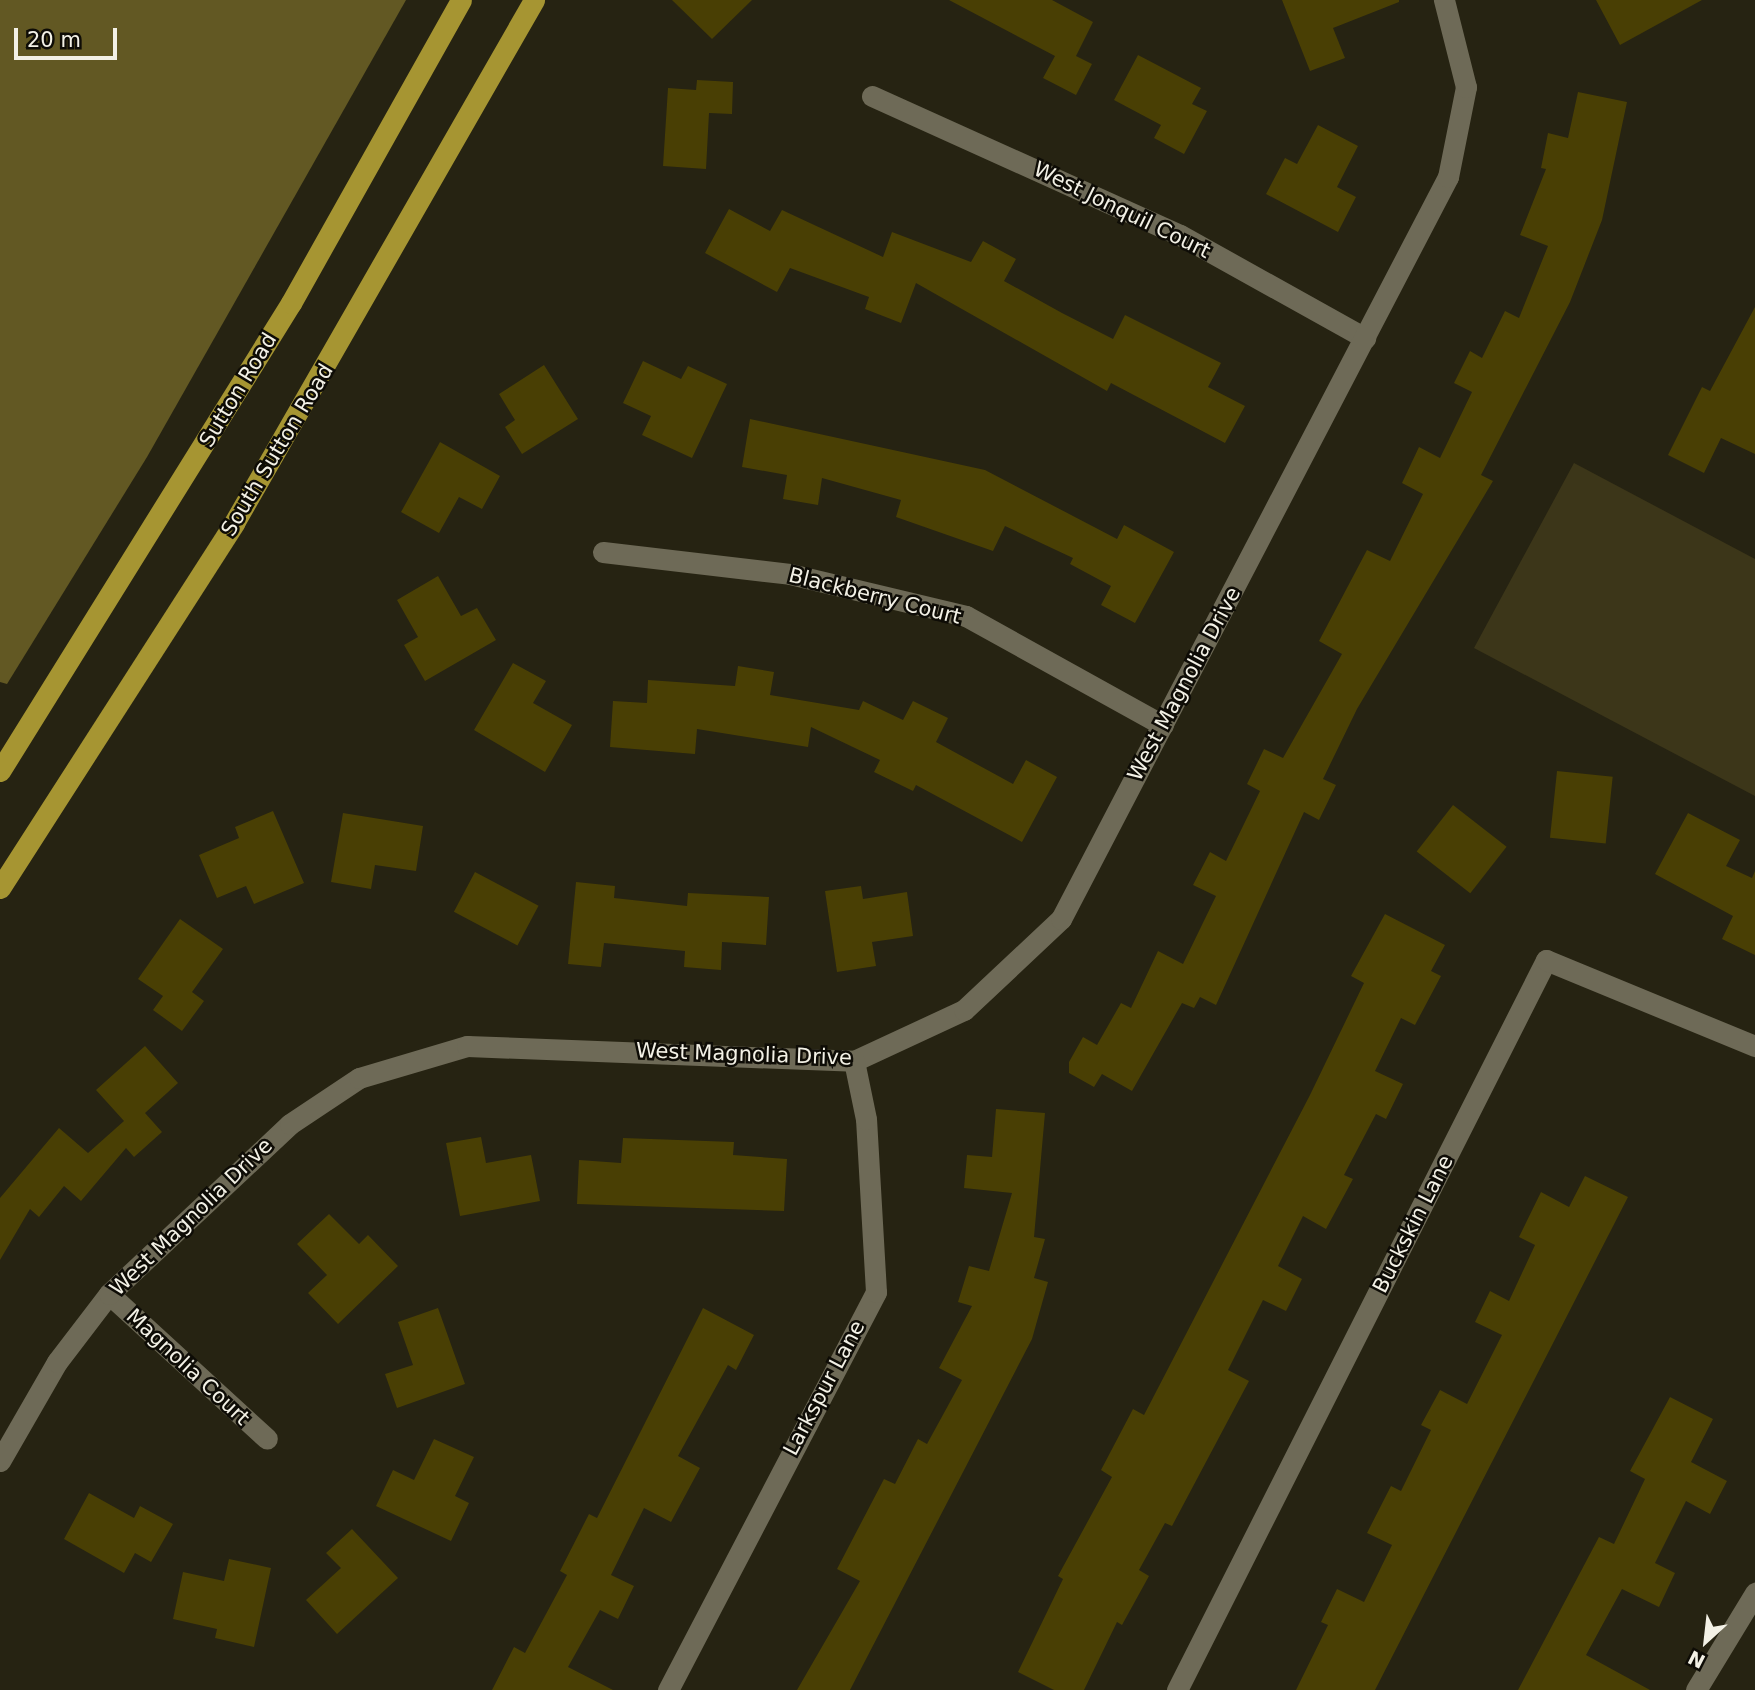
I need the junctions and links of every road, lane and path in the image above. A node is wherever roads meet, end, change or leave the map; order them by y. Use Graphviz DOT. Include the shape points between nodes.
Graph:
graph roads {
  1 [pos="461,0"];
  2 [pos="534,0"];
  3 [pos="1444,0"];
  4 [pos="872,96"];
  5 [pos="1365,338"];
  6 [pos="603,552"];
  7 [pos="1163,725"];
  8 [pos="0,771"];
  9 [pos="0,888"];
  10 [pos="1755,1046"];
  11 [pos="854,1061"];
  12 [pos="109,1294"];
  13 [pos="267,1439"];
  14 [pos="0,1461"];
  15 [pos="1755,1593"];
  16 [pos="668,1690"];
  17 [pos="1177,1690"];
  18 [pos="1696,1690"];
  1 -- 8 [label="main road, Sutton Road" via="284,314"];
  2 -- 9 [label="main road, South Sutton Road" via="241,511"];
  3 -- 5 [label="street, West Magnolia Drive" via="1466,87 1448,177"];
  4 -- 5 [label="street, West Jonquil Court" via="1180,235"];
  5 -- 7 [label="street, West Magnolia Drive"];
  6 -- 7 [label="street, Blackberry Court" via="790,574 966,616"];
  7 -- 11 [label="street, West Magnolia Drive" via="1061,919 964,1010"];
  10 -- 17 [label="street, Buckskin Lane" via="1546,960"];
  11 -- 12 [label="street, West Magnolia Drive" via="467,1046 359,1078 240,1168"];
  11 -- 16 [label="street, Larkspur Lane" via="866,1119 876,1292"];
  12 -- 13 [label="street, Magnolia Court"];
  12 -- 14 [label="street, West Magnolia Drive" via="57,1362"];
  15 -- 18 [label="street"];
}
